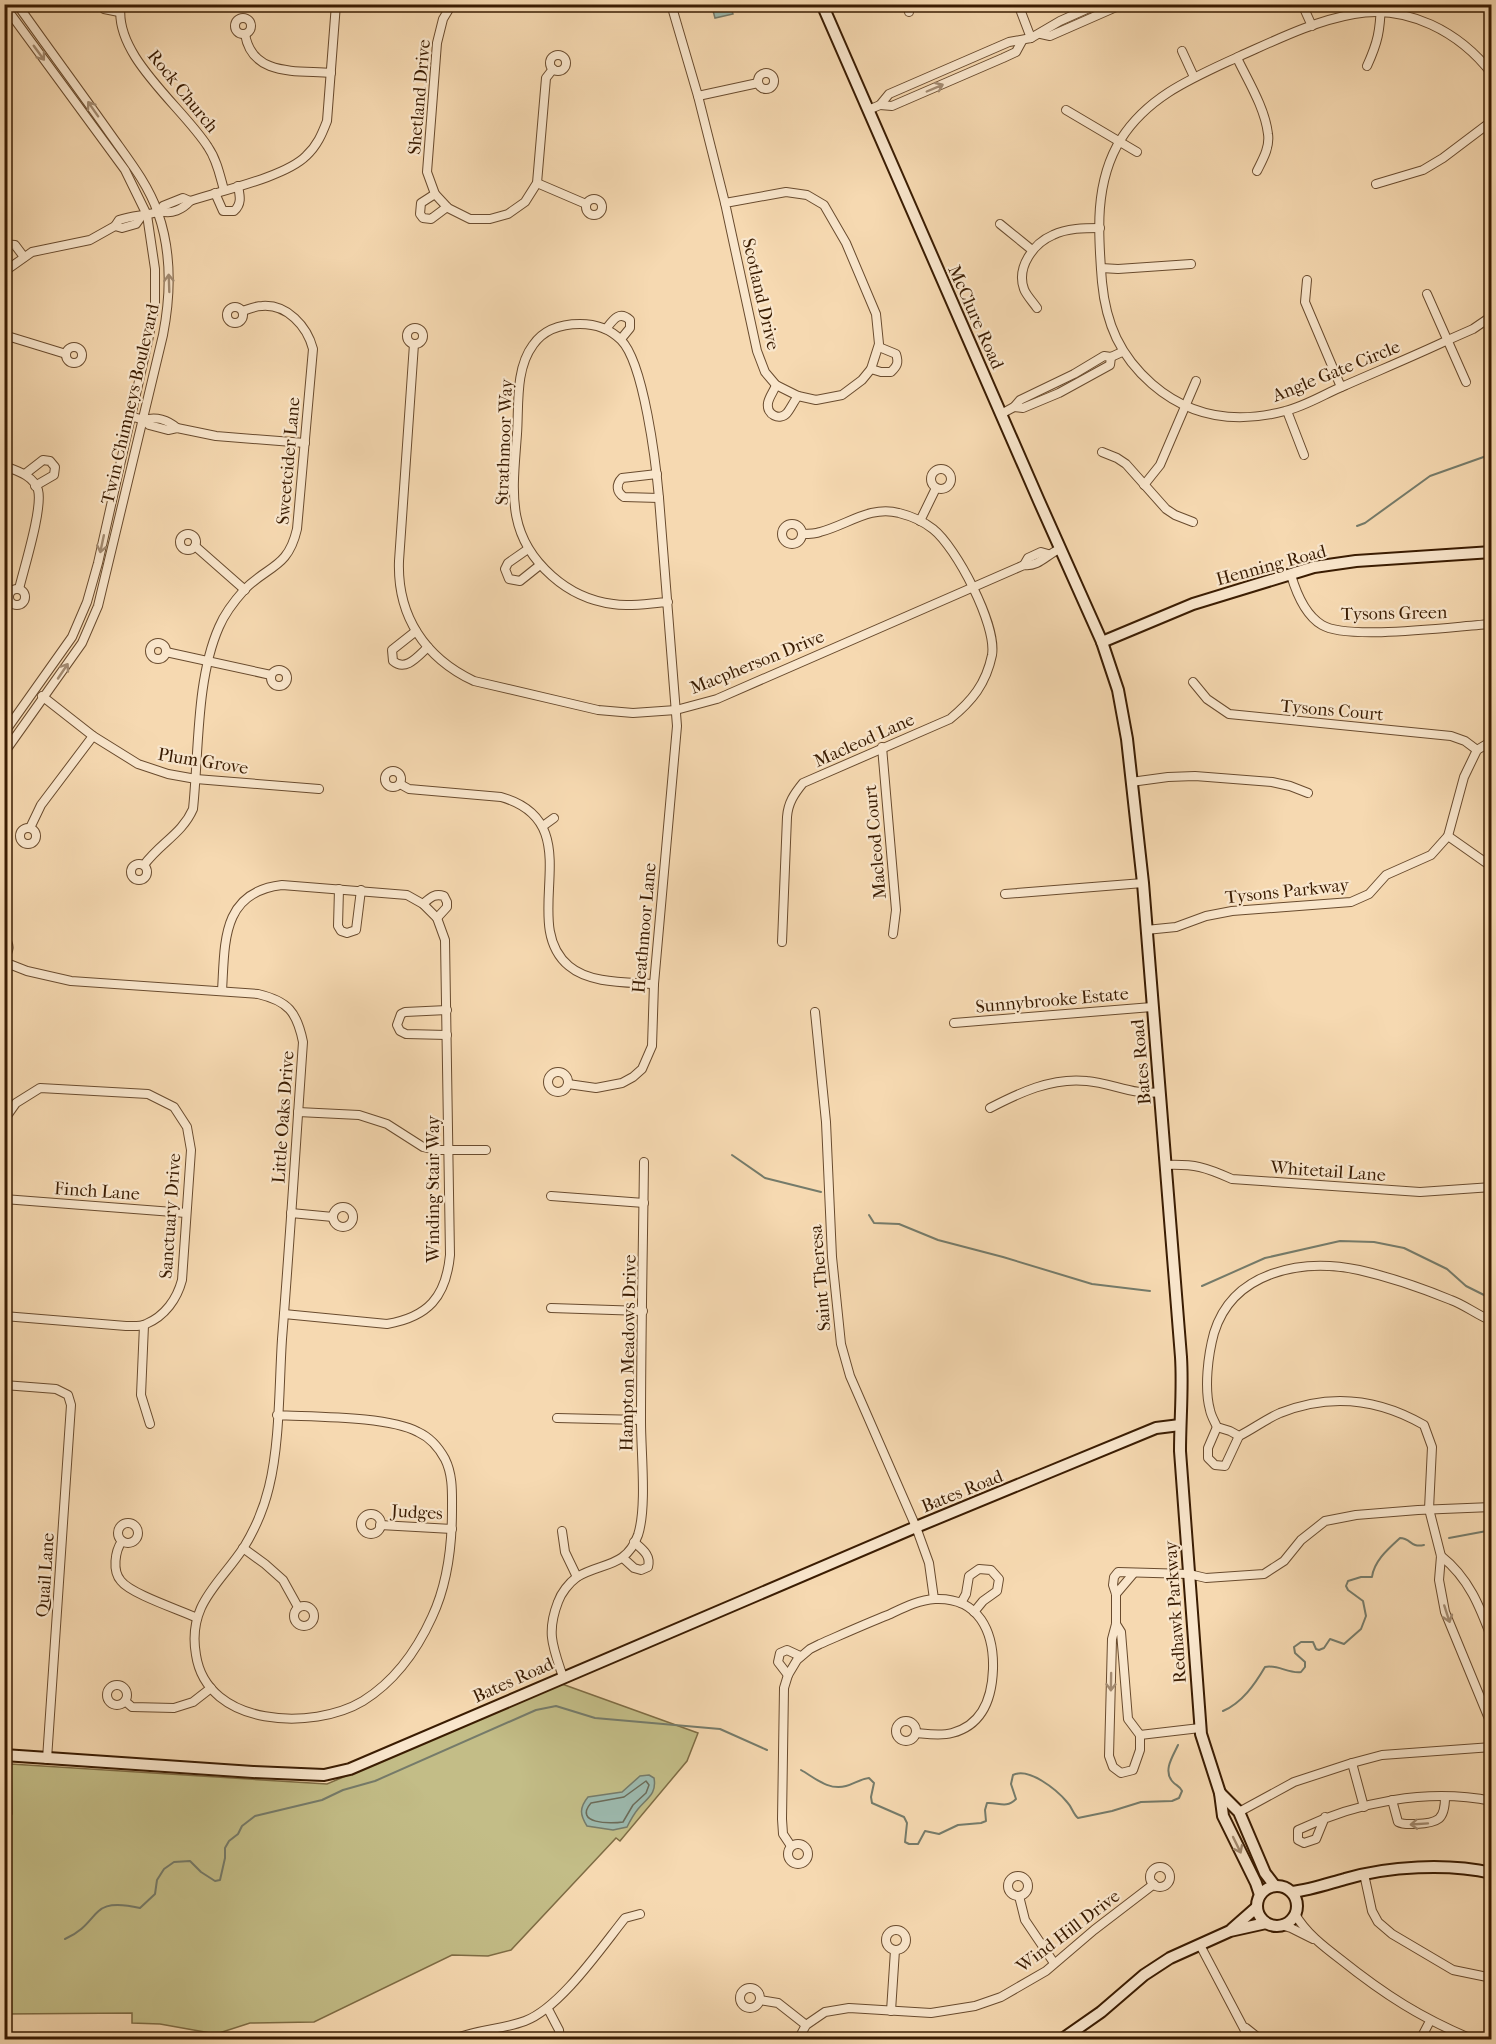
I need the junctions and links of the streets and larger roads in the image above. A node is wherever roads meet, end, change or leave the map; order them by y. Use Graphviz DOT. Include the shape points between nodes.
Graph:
graph roads {
  1 [pos="17,4"];
  2 [pos="100,4"];
  3 [pos="336,4"];
  4 [pos="452,4"];
  5 [pos="671,4"];
  6 [pos="822,4"];
  7 [pos="1018,4"];
  8 [pos="1098,4"];
  9 [pos="1123,4"];
  10 [pos="1302,4"];
  11 [pos="4,5"];
  12 [pos="120,8"];
  13 [pos="1381,8"];
  14 [pos="1312,26"];
  15 [pos="245,34"];
  16 [pos="1041,34"];
  17 [pos="1031,38"];
  18 [pos="1022,41"];
  19 [pos="1182,51"];
  20 [pos="1238,57"];
  21 [pos="1367,66"];
  22 [pos="553,69"];
  23 [pos="331,73"];
  24 [pos="1491,74"];
  25 [pos="1194,77"];
  26 [pos="758,83"];
  27 [pos="698,96"];
  28 [pos="880,105"];
  29 [pos="868,110"];
  30 [pos="1066,110"];
  31 [pos="1491,121"];
  32 [pos="1119,142"];
  33 [pos="1137,152"];
  34 [pos="1257,171"];
  35 [pos="537,183"];
  36 [pos="1376,184"];
  37 [pos="238,186"];
  38 [pos="224,190"];
  39 [pos="215,193"];
  40 [pos="435,194"];
  41 [pos="724,203"];
  42 [pos="586,204"];
  43 [pos="447,207"];
  44 [pos="159,212"];
  45 [pos="144,216"];
  46 [pos="1000,224"];
  47 [pos="1100,228"];
  48 [pos="4,244"];
  49 [pos="1032,250"];
  50 [pos="24,256"];
  51 [pos="1191,264"];
  52 [pos="6,266"];
  53 [pos="1101,268"];
  54 [pos="4,278"];
  55 [pos="1306,280"];
  56 [pos="1428,294"];
  57 [pos="1037,308"];
  58 [pos="243,311"];
  59 [pos="1491,316"];
  60 [pos="606,329"];
  61 [pos="4,335"];
  62 [pos="621,339"];
  63 [pos="1448,340"];
  64 [pos="414,344"];
  65 [pos="879,347"];
  66 [pos="1122,352"];
  67 [pos="66,354"];
  68 [pos="872,369"];
  69 [pos="1196,381"];
  70 [pos="1467,382"];
  71 [pos="776,385"];
  72 [pos="1341,387"];
  73 [pos="798,396"];
  74 [pos="1184,407"];
  75 [pos="1287,411"];
  76 [pos="1001,414"];
  77 [pos="130,416"];
  78 [pos="143,420"];
  79 [pos="305,443"];
  80 [pos="1102,452"];
  81 [pos="1304,455"];
  82 [pos="4,466"];
  83 [pos="25,474"];
  84 [pos="657,474"];
  85 [pos="1144,485"];
  86 [pos="35,486"];
  87 [pos="936,488"];
  88 [pos="659,498"];
  89 [pos="920,520"];
  90 [pos="1193,522"];
  91 [pos="802,534"];
  92 [pos="195,546"];
  93 [pos="528,549"];
  94 [pos="1060,549"];
  95 [pos="1491,552"];
  96 [pos="540,565"];
  97 [pos="1291,575"];
  98 [pos="972,586"];
  99 [pos="19,589"];
  100 [pos="245,590"];
  101 [pos="668,603"];
  102 [pos="1491,624"];
  103 [pos="416,631"];
  104 [pos="1102,642"];
  105 [pos="428,647"];
  106 [pos="166,652"];
  107 [pos="208,661"];
  108 [pos="271,675"];
  109 [pos="1193,682"];
  110 [pos="35,691"];
  111 [pos="44,698"];
  112 [pos="676,710"];
  113 [pos="4,733"];
  114 [pos="93,736"];
  115 [pos="1491,741"];
  116 [pos="882,747"];
  117 [pos="1477,750"];
  118 [pos="4,753"];
  119 [pos="196,779"];
  120 [pos="1131,782"];
  121 [pos="400,784"];
  122 [pos="319,789"];
  123 [pos="1308,793"];
  124 [pos="554,818"];
  125 [pos="543,826"];
  126 [pos="30,828"];
  127 [pos="1448,836"];
  128 [pos="144,865"];
  129 [pos="1491,867"];
  130 [pos="1143,883"];
  131 [pos="339,889"];
  132 [pos="361,890"];
  133 [pos="1005,894"];
  134 [pos="423,904"];
  135 [pos="437,918"];
  136 [pos="1146,930"];
  137 [pos="893,934"];
  138 [pos="4,938"];
  139 [pos="782,942"];
  140 [pos="4,960"];
  141 [pos="654,984"];
  142 [pos="222,991"];
  143 [pos="1152,1007"];
  144 [pos="447,1010"];
  145 [pos="815,1012"];
  146 [pos="954,1023"];
  147 [pos="447,1035"];
  148 [pos="568,1084"];
  149 [pos="1160,1092"];
  150 [pos="990,1108"];
  151 [pos="298,1112"];
  152 [pos="4,1120"];
  153 [pos="486,1150"];
  154 [pos="449,1151"];
  155 [pos="644,1162"];
  156 [pos="1166,1165"];
  157 [pos="1491,1187"];
  158 [pos="551,1196"];
  159 [pos="4,1199"];
  160 [pos="644,1203"];
  161 [pos="186,1213"];
  162 [pos="291,1213"];
  163 [pos="333,1217"];
  164 [pos="551,1308"];
  165 [pos="643,1311"];
  166 [pos="284,1314"];
  167 [pos="4,1316"];
  168 [pos="1491,1321"];
  169 [pos="144,1325"];
  170 [pos="4,1385"];
  171 [pos="277,1415"];
  172 [pos="557,1418"];
  173 [pos="641,1420"];
  174 [pos="150,1424"];
  175 [pos="1180,1425"];
  176 [pos="1217,1427"];
  177 [pos="1239,1436"];
  178 [pos="1491,1507"];
  179 [pos="1429,1509"];
  180 [pos="380,1525"];
  181 [pos="916,1527"];
  182 [pos="452,1528"];
  183 [pos="562,1531"];
  184 [pos="122,1541"];
  185 [pos="634,1542"];
  186 [pos="243,1548"];
  187 [pos="1441,1556"];
  188 [pos="623,1558"];
  189 [pos="1189,1575"];
  190 [pos="577,1577"];
  191 [pos="934,1599"];
  192 [pos="961,1604"];
  193 [pos="298,1607"];
  194 [pos="974,1612"];
  195 [pos="197,1618"];
  196 [pos="1116,1624"];
  197 [pos="1491,1639"];
  198 [pos="800,1656"];
  199 [pos="788,1675"];
  200 [pos="563,1677"];
  201 [pos="212,1688"];
  202 [pos="125,1701"];
  203 [pos="1491,1726"];
  204 [pos="1200,1728"];
  205 [pos="916,1733"];
  206 [pos="1140,1735"];
  207 [pos="1491,1747"];
  208 [pos="4,1755"];
  209 [pos="47,1759"];
  210 [pos="1352,1763"];
  211 [pos="1220,1794"];
  212 [pos="1445,1797"];
  213 [pos="1392,1800"];
  214 [pos="1491,1801"];
  215 [pos="1364,1807"];
  216 [pos="1239,1812"];
  217 [pos="1325,1817"];
  218 [pos="791,1846"];
  219 [pos="1364,1874"];
  220 [pos="1491,1874"];
  221 [pos="1154,1884"];
  222 [pos="1275,1886"];
  223 [pos="1323,1887"];
  224 [pos="1292,1892"];
  225 [pos="1260,1895"];
  226 [pos="1019,1896"];
  227 [pos="1257,1907"];
  228 [pos="1296,1911"];
  229 [pos="640,1914"];
  230 [pos="1266,1923"];
  231 [pos="1281,1925"];
  232 [pos="1230,1931"];
  233 [pos="1317,1941"];
  234 [pos="1200,1945"];
  235 [pos="896,1950"];
  236 [pos="1054,1963"];
  237 [pos="1491,1978"];
  238 [pos="760,2000"];
  239 [pos="548,2009"];
  240 [pos="891,2011"];
  241 [pos="1430,2021"];
  242 [pos="806,2025"];
  243 [pos="1244,2026"];
  244 [pos="452,2040"];
  245 [pos="560,2040"];
  246 [pos="798,2040"];
  247 [pos="1061,2040"];
  248 [pos="1250,2040"];
  249 [pos="1261,2040"];
  250 [pos="1420,2040"];
  251 [pos="1474,2040"];
  44 -- 1 [label="street, Twin Chimneys Boulevard, one-way" via="133,165"];
  2 -- 12 [label="street, Rock Church" via="104,9"];
  3 -- 23 [label="street"];
  4 -- 40 [label="street, Shetland Drive" via="443,19 435,65 428,172"];
  5 -- 27 [label="street, Scotland Drive"];
  6 -- 29 [label="street, McClure Road"];
  7 -- 17 [label="street"];
  8 -- 16 [label="street"];
  9 -- 16 [label="street" via="1050,36"];
  10 -- 14 [label="street"];
  11 -- 45 [label="street, Twin Chimneys Boulevard, one-way" via="125,170"];
  12 -- 38 [label="street, Rock Church" via="118,18 124,39 210,149"];
  13 -- 14 [label="street, Angle Gate Circle"];
  13 -- 21 [label="street" via="1377,45"];
  13 -- 24 [label="street, Angle Gate Circle" via="1445,31 1469,48"];
  14 -- 20 [label="street, Angle Gate Circle"];
  15 -- 23 [label="street" via="252,55 265,65"];
  16 -- 17 [label="street"];
  17 -- 18 [label="street"];
  18 -- 28 [label="street" via="1008,42 889,94"];
  28 -- 18 [label="street, one-way" via="892,106 994,62 1016,52"];
  19 -- 25 [label="street"];
  20 -- 25 [label="street, Angle Gate Circle"];
  20 -- 34 [label="street" via="1268,135 1266,152"];
  22 -- 35 [label="street" via="546,78"];
  23 -- 37 [label="street" via="327,121 321,138 287,170"];
  25 -- 32 [label="street, Angle Gate Circle" via="1147,108"];
  26 -- 27 [label="street"];
  27 -- 41 [label="street, Scotland Drive"];
  28 -- 29 [label="street"];
  29 -- 76 [label="street, McClure Road"];
  30 -- 32 [label="street"];
  31 -- 36 [label="street" via="1423,170"];
  32 -- 33 [label="street"];
  32 -- 47 [label="street, Angle Gate Circle" via="1102,192"];
  35 -- 42 [label="street"];
  35 -- 43 [label="street, Shetland Drive" via="525,202 508,214 490,219 470,219"];
  37 -- 38 [label="street"];
  37 -- 39 [label="street" via="239,205 234,211 224,211"];
  38 -- 39 [label="street"];
  39 -- 44 [label="street" via="190,201 183,198 163,206"];
  40 -- 43 [label="street, Shetland Drive"];
  40 -- 43 [label="street" via="421,203 423,218 431,219"];
  41 -- 65 [label="street" via="786,192 807,195 824,205 846,243 876,314"];
  41 -- 71 [label="street, Scotland Drive" via="757,351 765,372"];
  44 -- 45 [label="street"];
  78 -- 44 [label="street, Twin Chimneys Boulevard, one-way" via="169,305 167,254"];
  45 -- 50 [label="street" via="118,220 115,226 90,240"];
  45 -- 77 [label="street, Twin Chimneys Boulevard" via="155,269 155,304"];
  46 -- 49 [label="street"];
  47 -- 49 [label="street" via="1053,234"];
  47 -- 53 [label="street, Angle Gate Circle"];
  48 -- 50 [label="street" via="15,245"];
  49 -- 57 [label="street" via="1022,276 1024,289"];
  50 -- 52 [label="street"];
  51 -- 53 [label="street"];
  52 -- 54 [label="street"];
  53 -- 66 [label="street, Angle Gate Circle" via="1108,319"];
  55 -- 72 [label="street" via="1305,302"];
  56 -- 63 [label="street"];
  58 -- 79 [label="street, Sweetcider Lane" via="264,306 287,313 310,337 314,353"];
  59 -- 63 [label="street, Angle Gate Circle"];
  60 -- 62 [label="street, Strathmoor Way"];
  60 -- 62 [label="street" via="615,317 626,316 630,328"];
  60 -- 93 [label="street, Strathmoor Way" via="591,324 558,326 533,345 521,371 513,489 516,519"];
  61 -- 67 [label="street"];
  62 -- 84 [label="street, Strathmoor Way" via="632,356 640,383"];
  63 -- 70 [label="street"];
  63 -- 72 [label="street, Angle Gate Circle"];
  64 -- 103 [label="street, Macpherson Drive" via="398,576 403,606"];
  65 -- 68 [label="street"];
  65 -- 68 [label="street" via="896,354 897,366 891,372"];
  66 -- 74 [label="street, Angle Gate Circle" via="1139,372"];
  66 -- 76 [label="street" via="1104,357 1020,400"];
  68 -- 73 [label="street" via="842,395 816,400"];
  69 -- 74 [label="street"];
  71 -- 73 [label="street"];
  71 -- 73 [label="street" via="767,407 776,416 786,414"];
  72 -- 75 [label="street, Angle Gate Circle"];
  74 -- 75 [label="street, Angle Gate Circle" via="1225,417"];
  74 -- 85 [label="street" via="1160,465"];
  75 -- 81 [label="street"];
  76 -- 94 [label="street, McClure Road"];
  77 -- 78 [label="street"];
  77 -- 110 [label="street, Twin Chimneys Boulevard, one-way" via="87,602 72,638"];
  78 -- 79 [label="street" via="152,417 170,422 177,429 216,436"];
  111 -- 78 [label="street, Twin Chimneys Boulevard, one-way" via="82,643 98,606"];
  79 -- 100 [label="street, Sweetcider Lane" via="292,550"];
  80 -- 85 [label="street" via="1126,464"];
  82 -- 83 [label="street"];
  83 -- 86 [label="street"];
  83 -- 86 [label="street" via="43,460 55,467 54,475"];
  84 -- 88 [label="street, Strathmoor Way"];
  84 -- 88 [label="street" via="622,478 617,488 624,497"];
  85 -- 90 [label="street" via="1166,509"];
  86 -- 99 [label="street" via="37,513"];
  87 -- 89 [label="street"];
  88 -- 101 [label="street, Strathmoor Way"];
  89 -- 91 [label="street" via="892,512 872,512 819,533"];
  89 -- 98 [label="street, Macleod Lane" via="951,548"];
  92 -- 100 [label="street"];
  93 -- 96 [label="street, Strathmoor Way"];
  93 -- 96 [label="street" via="508,563 505,569 509,579 520,581"];
  94 -- 98 [label="street, Macpherson Drive" via="1048,554 1041,552 1028,558 1024,565"];
  94 -- 104 [label="street, McClure Road"];
  95 -- 97 [label="street, Henning Road" via="1356,561"];
  96 -- 101 [label="street, Strathmoor Way" via="571,591 588,599 615,605"];
  97 -- 102 [label="street, Tysons Green" via="1301,601 1320,625 1344,633"];
  97 -- 104 [label="street, Henning Road" via="1192,604"];
  98 -- 112 [label="street, Macpherson Drive" via="717,699"];
  98 -- 116 [label="street, Macleod Lane" via="991,633 992,654 981,685 970,703 950,718"];
  100 -- 107 [label="street, Sweetcider Lane" via="219,626"];
  101 -- 112 [label="street, Strathmoor Way"];
  103 -- 105 [label="street, Macpherson Drive"];
  103 -- 105 [label="street" via="392,650 393,661 404,665"];
  104 -- 120 [label="street, Bates Road" via="1118,690"];
  105 -- 112 [label="street, Macpherson Drive" via="443,663 474,681 598,710"];
  106 -- 107 [label="street"];
  107 -- 108 [label="street"];
  107 -- 119 [label="street, Sweetcider Lane"];
  109 -- 117 [label="street, Tysons Court" via="1207,699 1229,714 1451,736"];
  110 -- 111 [label="street, Plum Grove"];
  110 -- 113 [label="street, Twin Chimneys Boulevard"];
  111 -- 114 [label="street, Plum Grove"];
  111 -- 118 [label="street, Twin Chimneys Boulevard"];
  112 -- 141 [label="street, Heathmoor Lane" via="674,775"];
  114 -- 119 [label="street, Plum Grove" via="138,764"];
  114 -- 126 [label="street" via="41,805"];
  115 -- 117 [label="street"];
  116 -- 137 [label="street, Macleod Court" via="896,910"];
  116 -- 139 [label="street, Macleod Lane" via="803,783 793,795 787,818"];
  117 -- 127 [label="street" via="1464,777"];
  119 -- 122 [label="street, Plum Grove"];
  119 -- 128 [label="street, Sweetcider Lane" via="193,809 184,827"];
  120 -- 123 [label="street" via="1195,776 1272,782"];
  120 -- 130 [label="street, Bates Road"];
  121 -- 125 [label="street" via="409,789 515,801 536,815"];
  124 -- 125 [label="street"];
  125 -- 141 [label="street" via="549,846 550,928 560,955 569,967 598,979"];
  127 -- 129 [label="street"];
  127 -- 136 [label="street, Tysons Parkway" via="1431,855 1386,875 1369,894 1351,902 1232,910 1176,927"];
  130 -- 133 [label="street"];
  130 -- 136 [label="street, Bates Road"];
  131 -- 132 [label="street, Winding Stair Way"];
  131 -- 132 [label="street" via="338,926 347,933 356,930 358,924"];
  131 -- 142 [label="street, Winding Stair Way" via="270,886 241,902 228,927"];
  132 -- 134 [label="street, Winding Stair Way" via="407,895"];
  134 -- 135 [label="street, Winding Stair Way"];
  134 -- 135 [label="street, Winding Stair Way" via="438,894 444,896 447,907"];
  135 -- 144 [label="street, Winding Stair Way" via="445,940"];
  136 -- 143 [label="street, Bates Road"];
  138 -- 140 [label="street, Little Oaks Drive" via="9,951"];
  140 -- 142 [label="street, Little Oaks Drive" via="36,974 71,981"];
  141 -- 148 [label="street, Heathmoor Lane" via="652,1046 642,1069 622,1083 596,1088"];
  142 -- 151 [label="street, Little Oaks Drive" via="275,998 292,1010 300,1024 303,1042"];
  143 -- 146 [label="street, Sunnybrooke Estate"];
  143 -- 149 [label="street, Bates Road"];
  144 -- 147 [label="street, Winding Stair Way"];
  144 -- 147 [label="street" via="405,1012 397,1025 406,1034"];
  145 -- 181 [label="street, Saint Theresa" via="841,1344 850,1376"];
  147 -- 154 [label="street, Winding Stair Way"];
  149 -- 150 [label="street" via="1147,1094 1086,1080 1024,1090"];
  149 -- 156 [label="street, Bates Road"];
  151 -- 154 [label="street" via="359,1115 387,1124 423,1147"];
  151 -- 162 [label="street, Little Oaks Drive"];
  152 -- 161 [label="street, Sanctuary Drive" via="16,1102 40,1088 148,1094 158,1098 174,1107 187,1127 191,1150"];
  153 -- 154 [label="street"];
  154 -- 166 [label="street, Winding Stair Way" via="448,1270 439,1295 430,1305 414,1318 387,1324"];
  155 -- 160 [label="street, Hampton Meadows Drive"];
  156 -- 157 [label="street, Whitetail Lane" via="1190,1164 1232,1179 1409,1191"];
  156 -- 175 [label="street, Bates Road" via="1183,1387"];
  158 -- 160 [label="street"];
  159 -- 161 [label="street, Finch Lane"];
  160 -- 165 [label="street, Hampton Meadows Drive"];
  161 -- 169 [label="street, Sanctuary Drive" via="178,1295 160,1315"];
  162 -- 163 [label="street"];
  162 -- 166 [label="street, Little Oaks Drive"];
  164 -- 165 [label="street"];
  165 -- 173 [label="street, Hampton Meadows Drive"];
  166 -- 171 [label="street, Little Oaks Drive"];
  167 -- 169 [label="street"];
  168 -- 176 [label="street" via="1453,1300 1358,1270 1302,1267 1274,1272 1251,1282 1232,1298 1217,1323 1208,1378 1210,1410"];
  169 -- 174 [label="street" via="141,1395"];
  170 -- 209 [label="street, Quail Lane" via="56,1389 68,1395 72,1405"];
  171 -- 182 [label="street, Little Oaks Drive" via="384,1422 423,1435 446,1461 451,1480"];
  171 -- 186 [label="street, Little Oaks Drive" via="269,1486"];
  172 -- 173 [label="street"];
  173 -- 185 [label="street, Hampton Meadows Drive" via="642,1517"];
  175 -- 181 [label="street, Bates Road" via="1156,1428"];
  175 -- 189 [label="street, Redhawk Parkway"];
  176 -- 177 [label="street"];
  176 -- 177 [label="street" via="1208,1448 1208,1458 1215,1465 1225,1466"];
  177 -- 179 [label="street" via="1278,1414 1307,1404 1376,1404 1405,1414 1424,1425 1432,1447"];
  178 -- 179 [label="street"];
  179 -- 187 [label="street"];
  179 -- 189 [label="street" via="1324,1521 1284,1561 1264,1574 1206,1578"];
  180 -- 182 [label="street, Judges"];
  181 -- 191 [label="street, Saint Theresa" via="932,1573"];
  181 -- 200 [label="street, Bates Road"];
  182 -- 201 [label="street, Little Oaks Drive" via="449,1563 424,1634 393,1677 368,1698 321,1716 274,1717 249,1714 228,1704"];
  183 -- 190 [label="street" via="565,1552"];
  184 -- 195 [label="street" via="115,1562 121,1582"];
  185 -- 188 [label="street, Hampton Meadows Drive"];
  185 -- 188 [label="street" via="647,1553 648,1567 634,1568"];
  186 -- 193 [label="street" via="283,1580"];
  186 -- 195 [label="street, Little Oaks Drive" via="213,1586"];
  187 -- 197 [label="street" via="1464,1579"];
  187 -- 203 [label="street, one-way" via="1439,1580 1445,1612"];
  188 -- 190 [label="street"];
  189 -- 196 [label="street" via="1118,1572 1113,1586"];
  189 -- 204 [label="street, Redhawk Parkway"];
  190 -- 200 [label="street" via="561,1596 552,1619 552,1645"];
  191 -- 192 [label="street"];
  191 -- 198 [label="street" via="831,1639"];
  192 -- 194 [label="street"];
  192 -- 194 [label="street" via="969,1576 979,1569 996,1573 997,1591"];
  194 -- 205 [label="street" via="986,1625 993,1645 993,1685 987,1705 962,1730 943,1735"];
  195 -- 201 [label="street, Little Oaks Drive" via="196,1658"];
  196 -- 206 [label="street" via="1121,1632 1128,1719"];
  196 -- 206 [label="street, one-way" via="1112,1639 1109,1756 1113,1767 1121,1773 1133,1770"];
  198 -- 199 [label="street"];
  198 -- 199 [label="street" via="787,1650 780,1653 778,1662"];
  199 -- 218 [label="street" via="784,1699 782,1820 783,1834"];
  200 -- 209 [label="street, Bates Road" via="350,1769 324,1775"];
  201 -- 202 [label="street" via="193,1702 174,1708 132,1707"];
  204 -- 206 [label="street"];
  204 -- 211 [label="street, Redhawk Parkway"];
  207 -- 210 [label="street" via="1382,1755"];
  208 -- 209 [label="street, Bates Road"];
  210 -- 215 [label="street"];
  210 -- 216 [label="street" via="1294,1782"];
  211 -- 216 [label="street, Redhawk Parkway"];
  211 -- 225 [label="street, Redhawk Parkway, one-way" via="1223,1816"];
  212 -- 213 [label="street"];
  212 -- 213 [label="street, one-way" via="1442,1816 1436,1821 1404,1825 1398,1822"];
  212 -- 214 [label="street"];
  213 -- 215 [label="street"];
  215 -- 217 [label="street"];
  216 -- 222 [label="street, Redhawk Parkway" via="1265,1873"];
  219 -- 220 [label="street" via="1448,1866"];
  219 -- 223 [label="street"];
  219 -- 237 [label="street" via="1372,1911 1392,1934 1453,1970"];
  221 -- 236 [label="street, Wind Hill Drive"];
  222 -- 224 [label="street"];
  222 -- 225 [label="street"];
  223 -- 224 [label="street"];
  223 -- 228 [label="street" via="1304,1899"];
  224 -- 228 [label="street"];
  225 -- 227 [label="street"];
  226 -- 236 [label="street" via="1025,1920"];
  227 -- 230 [label="street"];
  227 -- 232 [label="street"];
  228 -- 231 [label="street"];
  228 -- 233 [label="street" via="1301,1924"];
  229 -- 239 [label="street" via="626,1918"];
  230 -- 231 [label="street"];
  230 -- 232 [label="street"];
  231 -- 233 [label="street"];
  232 -- 234 [label="street"];
  233 -- 241 [label="street"];
  234 -- 243 [label="street"];
  234 -- 247 [label="street" via="1144,1975"];
  235 -- 240 [label="street"];
  236 -- 240 [label="street, Wind Hill Drive" via="1046,1971 975,2007 931,2013"];
  238 -- 242 [label="street" via="778,2003"];
  239 -- 244 [label="street" via="524,2021"];
  239 -- 245 [label="street"];
  240 -- 242 [label="street, Wind Hill Drive" via="849,2008 825,2012"];
  241 -- 250 [label="street"];
  241 -- 251 [label="street"];
  242 -- 246 [label="street"];
  243 -- 248 [label="street"];
  243 -- 249 [label="street"];
}
